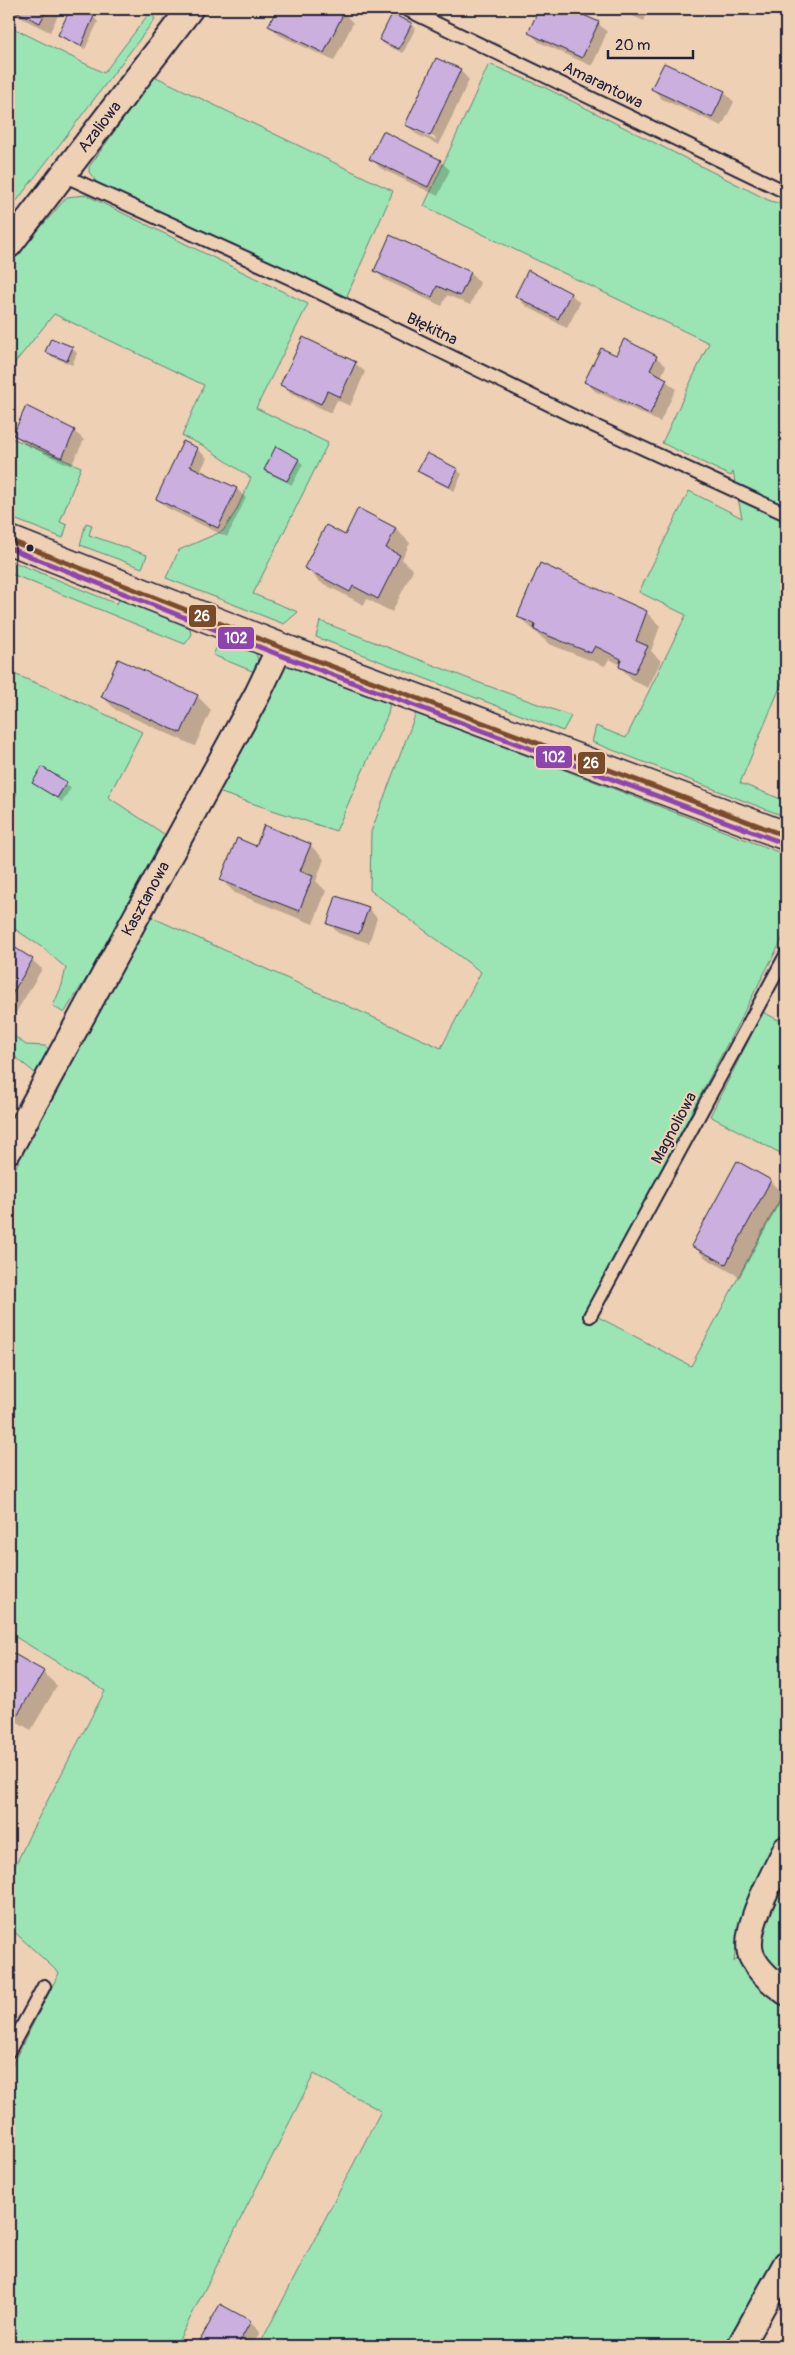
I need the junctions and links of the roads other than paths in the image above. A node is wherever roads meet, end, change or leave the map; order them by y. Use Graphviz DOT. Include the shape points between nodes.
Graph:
graph roads {
  1 [pos="190,9"];
  2 [pos="406,9"];
  3 [pos="63,175"];
  4 [pos="786,192"];
  5 [pos="9,245"];
  6 [pos="786,514"];
  7 [pos="9,540"];
  8 [pos="280,647"];
  9 [pos="786,836"];
  10 [pos="786,954"];
  11 [pos="9,1150"];
  12 [pos="590,1316"];
  13 [pos="786,1849"];
  14 [pos="44,1986"];
  15 [pos="786,1992"];
  16 [pos="9,2052"];
  17 [pos="786,2264"];
  18 [pos="740,2346"];
  1 -- 3 [label="street, Azaliowa"];
  2 -- 4 [label="lane, Amarantowa"];
  3 -- 5 [label="street, Azaliowa"];
  3 -- 6 [label="lane, Błękitna" via="292,279 573,416"];
  7 -- 8 [label="street"];
  8 -- 9 [label="street"];
  8 -- 11 [label="street, Kasztanowa"];
  10 -- 12 [label="lane, Magnoliowa"];
  13 -- 15 [label="street" via="750,1930 751,1955 762,1972"];
  14 -- 16 [label="lane"];
  17 -- 18 [label="street"];
}
